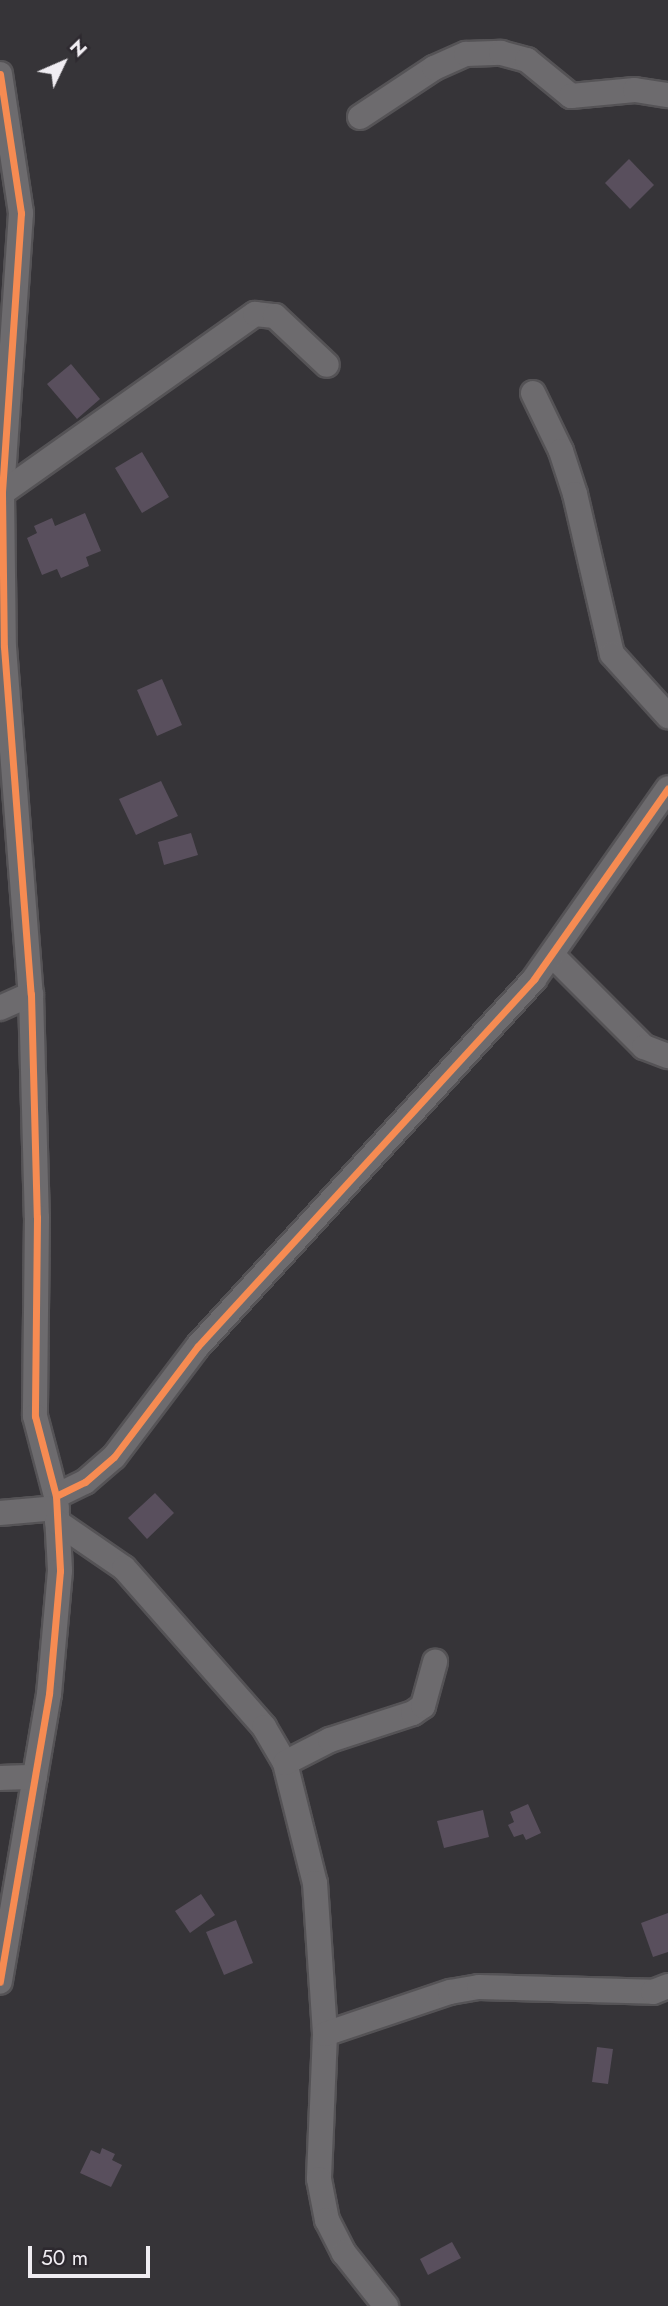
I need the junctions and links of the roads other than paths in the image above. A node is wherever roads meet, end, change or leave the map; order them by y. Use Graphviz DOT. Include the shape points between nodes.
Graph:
graph roads {
  1 [pos="0,74"];
  2 [pos="668,95"];
  3 [pos="360,117"];
  4 [pos="327,365"];
  5 [pos="533,393"];
  6 [pos="2,493"];
  7 [pos="2,647"];
  8 [pos="668,716"];
  9 [pos="668,788"];
  10 [pos="552,955"];
  11 [pos="31,994"];
  12 [pos="0,1008"];
  13 [pos="668,1056"];
  14 [pos="57,1509"];
  15 [pos="0,1513"];
  16 [pos="95,1545"];
  17 [pos="60,1571"];
  18 [pos="435,1662"];
  19 [pos="285,1763"];
  20 [pos="35,1777"];
  21 [pos="0,1778"];
  22 [pos="0,1982"];
  23 [pos="668,1986"];
  24 [pos="325,2034"];
  25 [pos="386,2306"];
  1 -- 6 [label="street" via="21,213"];
  2 -- 3 [label="street" via="635,90 571,96 527,60 501,53 466,54 434,68"];
  4 -- 6 [label="street" via="275,316 255,314"];
  5 -- 8 [label="street" via="561,451 575,494 612,654"];
  6 -- 7 [label="street"];
  7 -- 11 [label="street"];
  9 -- 10 [label="street"];
  10 -- 13 [label="street" via="644,1047"];
  10 -- 14 [label="street" via="448,1077 198,1346 114,1457"];
  11 -- 12 [label="street"];
  11 -- 14 [label="street" via="37,1217 35,1416"];
  14 -- 15 [label="street"];
  14 -- 16 [label="street"];
  14 -- 17 [label="street"];
  16 -- 17 [label="street"];
  16 -- 19 [label="street" via="124,1568 255,1717"];
  17 -- 20 [label="street" via="49,1694"];
  18 -- 19 [label="street" via="423,1706 413,1713 330,1740"];
  19 -- 24 [label="street" via="315,1883"];
  20 -- 21 [label="street"];
  20 -- 22 [label="street"];
  23 -- 24 [label="street" via="653,1992 479,1987 450,1992"];
  24 -- 25 [label="street" via="319,2179 327,2221 344,2253"];
}
